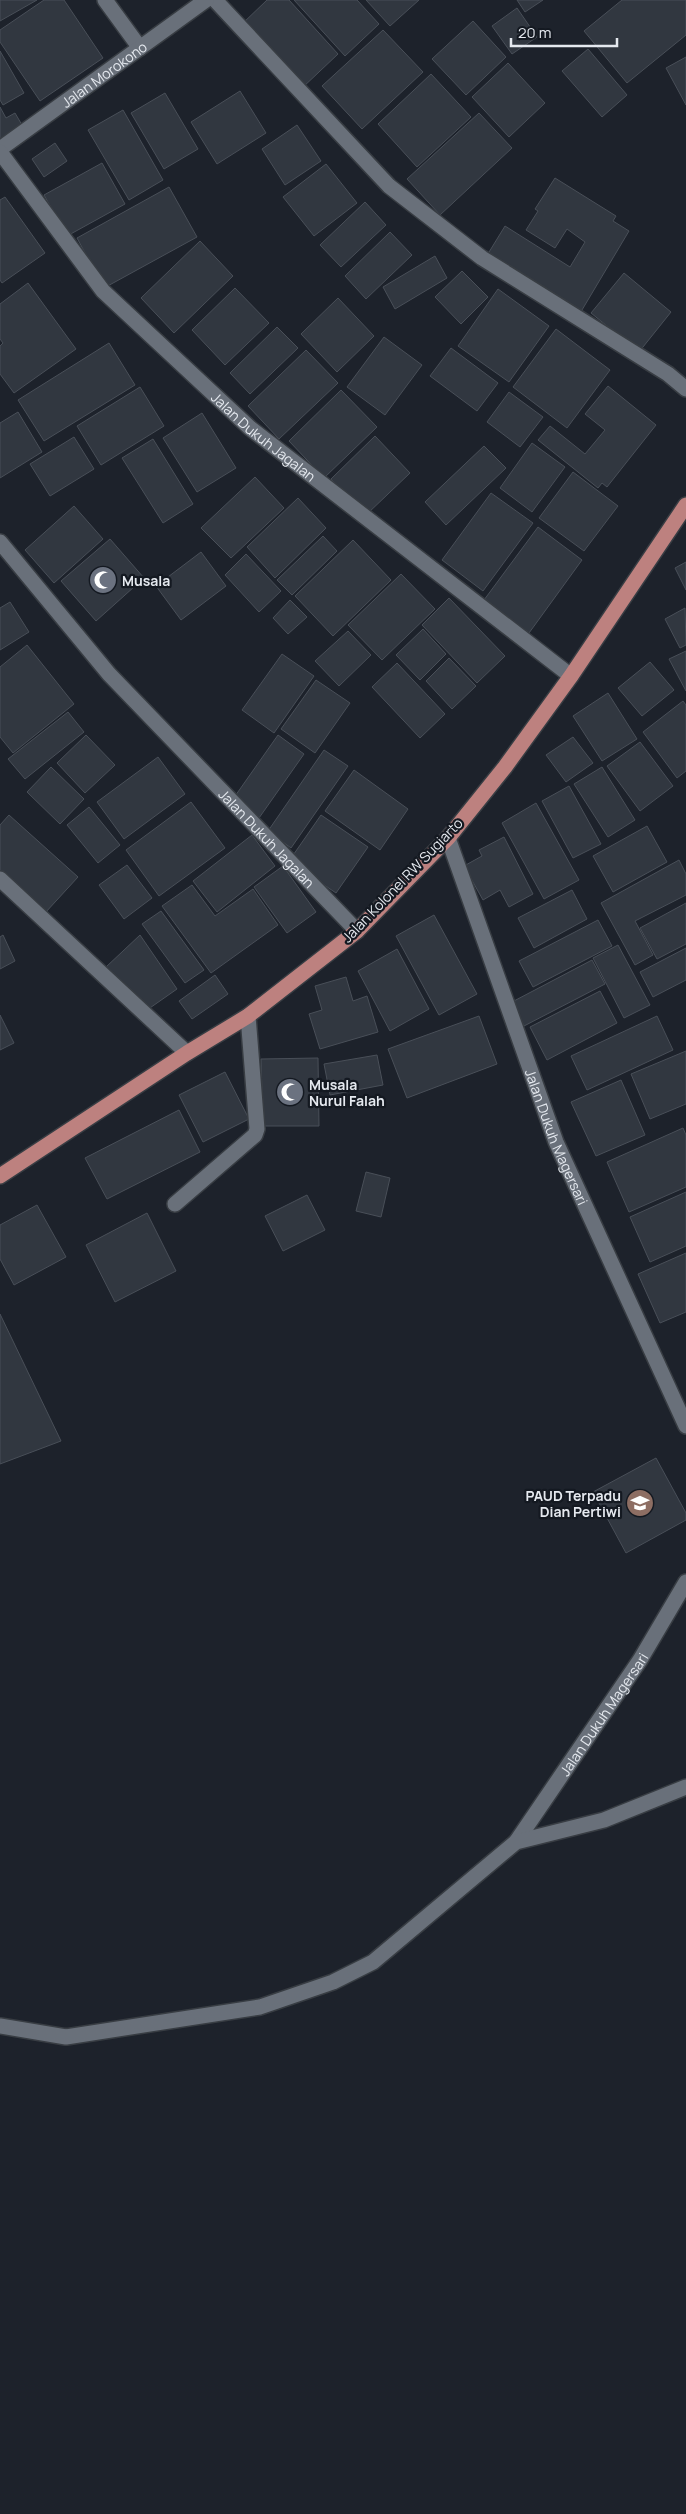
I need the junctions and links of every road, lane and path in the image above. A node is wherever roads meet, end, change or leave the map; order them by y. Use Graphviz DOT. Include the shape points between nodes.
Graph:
graph roads {
  1 [pos="105,0"];
  2 [pos="206,0"];
  3 [pos="215,0"];
  4 [pos="140,48"];
  5 [pos="0,150"];
  6 [pos="686,389"];
  7 [pos="686,505"];
  8 [pos="0,542"];
  9 [pos="571,676"];
  10 [pos="448,838"];
  11 [pos="0,879"];
  12 [pos="357,931"];
  13 [pos="248,1016"];
  14 [pos="187,1053"];
  15 [pos="0,1176"];
  16 [pos="175,1204"];
  17 [pos="686,1426"];
  18 [pos="686,1582"];
  19 [pos="686,1787"];
  20 [pos="516,1842"];
  21 [pos="0,2026"];
  1 -- 4 [label="street"];
  2 -- 4 [label="street, Jalan Morokono"];
  3 -- 6 [label="street" via="389,186 482,258 668,374"];
  4 -- 5 [label="street, Jalan Morokono"];
  5 -- 9 [label="street, Jalan Dukuh Jagalan" via="103,291 243,421"];
  7 -- 9 [label="main road, Jalan Kolonel RW Sugiarto"];
  8 -- 12 [label="street, Jalan Dukuh Jagalan" via="110,674"];
  9 -- 10 [label="main road, Jalan Kolonel RW Sugiarto"];
  10 -- 12 [label="main road, Jalan Kolonel RW Sugiarto"];
  10 -- 17 [label="street, Jalan Dukuh Magersari" via="556,1142"];
  11 -- 14 [label="street"];
  12 -- 13 [label="main road, Jalan Kolonel RW Sugiarto"];
  13 -- 14 [label="main road, Jalan Kolonel RW Sugiarto"];
  13 -- 16 [label="street" via="255,1135"];
  14 -- 15 [label="main road, Jalan Kolonel RW Sugiarto"];
  18 -- 20 [label="street, Jalan Dukuh Magersari" via="640,1660"];
  19 -- 20 [label="street" via="604,1820"];
  20 -- 21 [label="street" via="373,1962 333,1982 260,2007 66,2037"];
}
